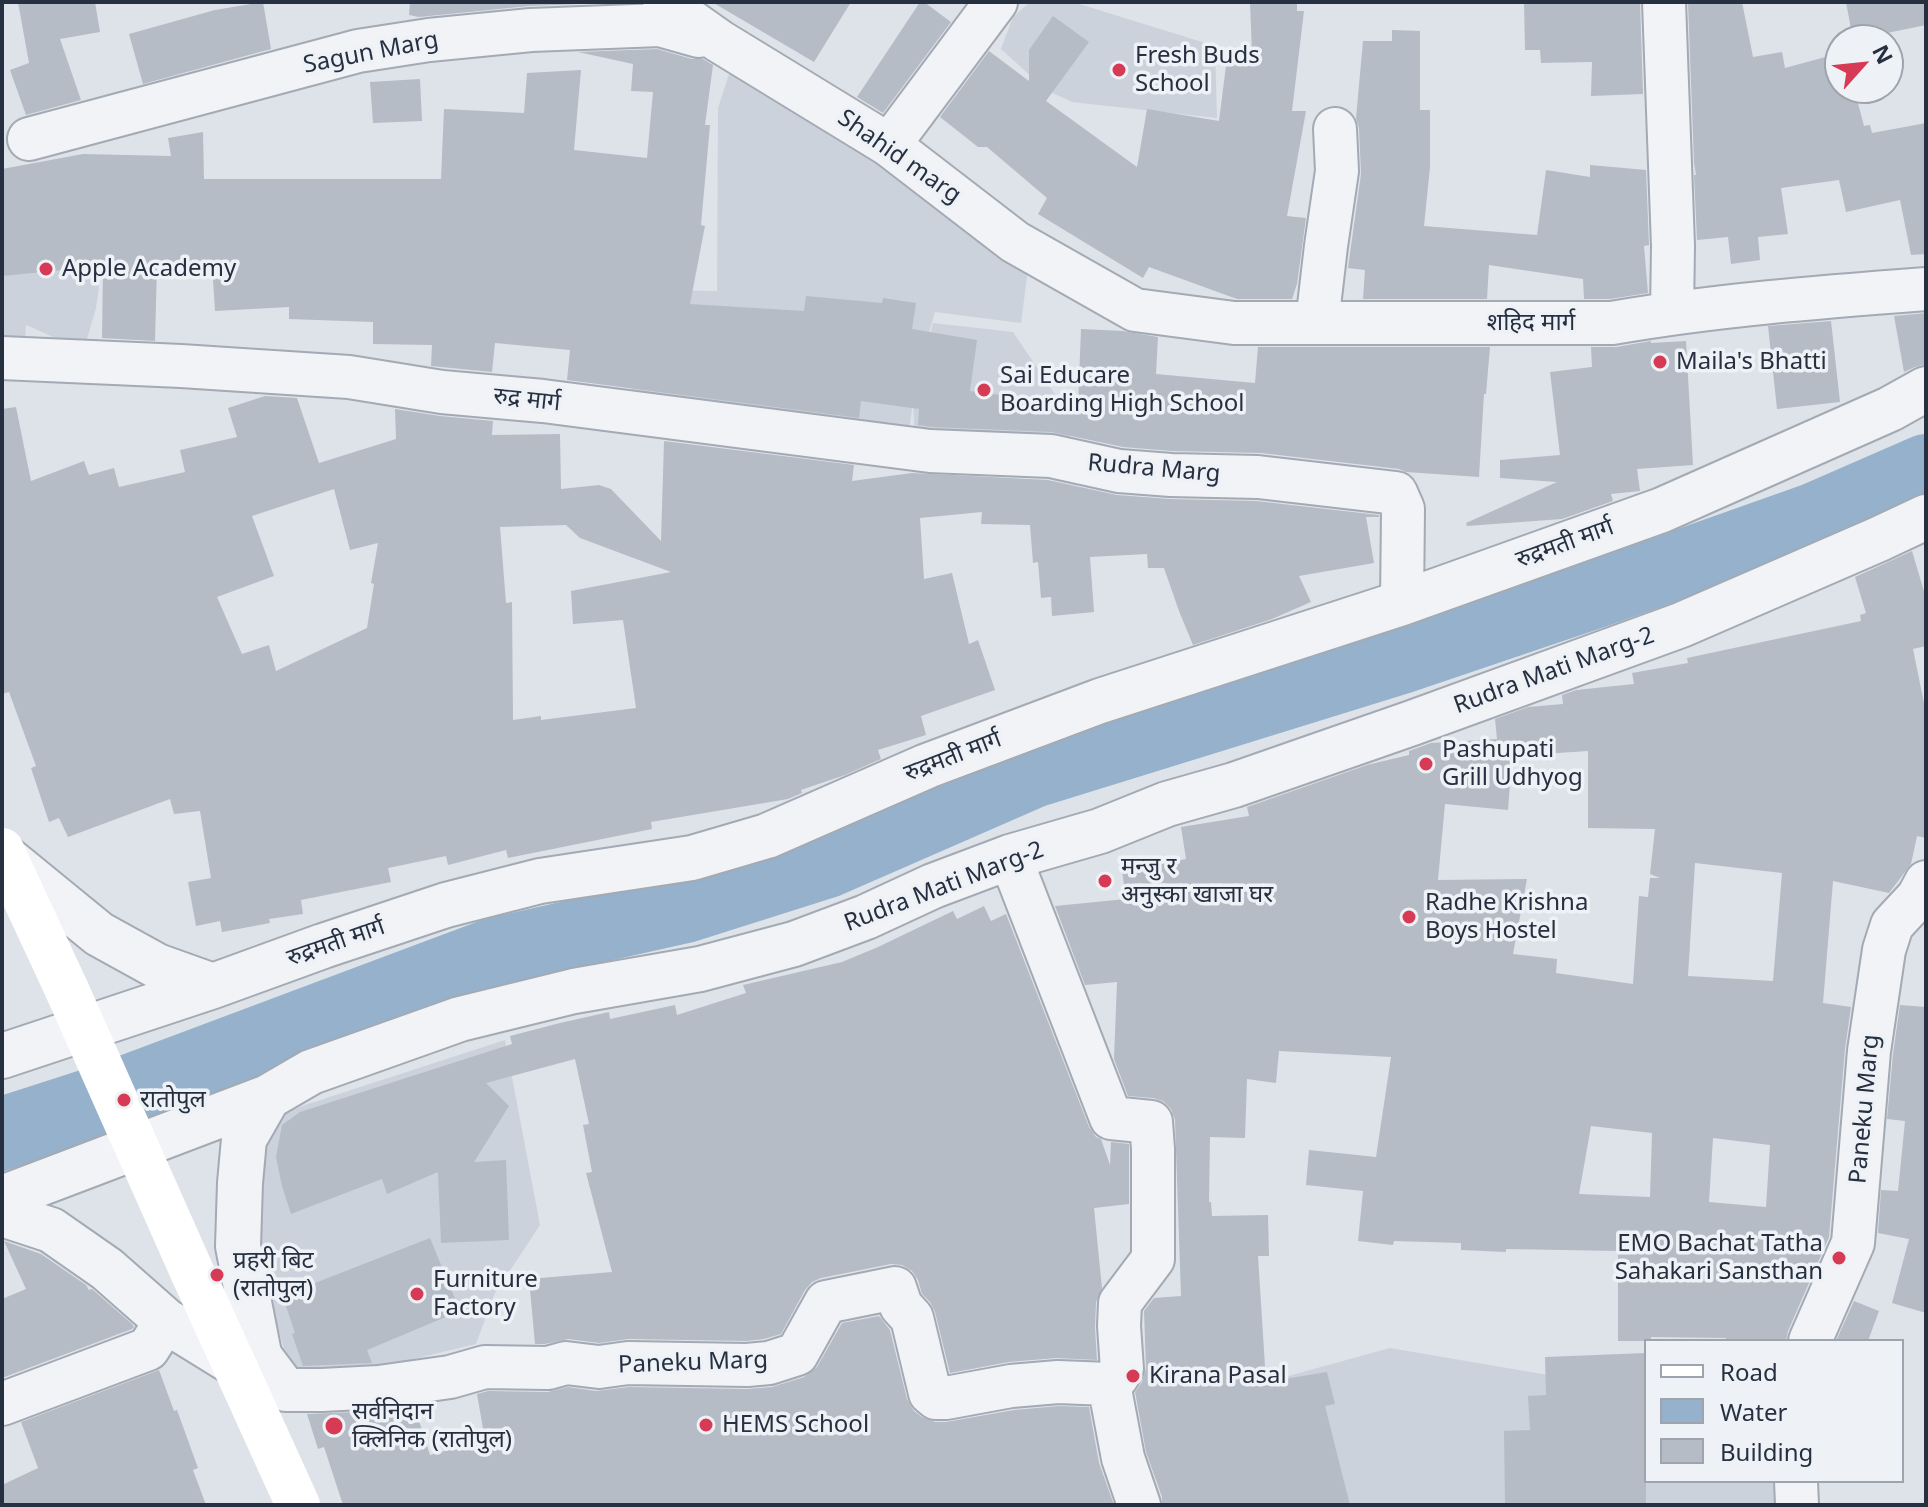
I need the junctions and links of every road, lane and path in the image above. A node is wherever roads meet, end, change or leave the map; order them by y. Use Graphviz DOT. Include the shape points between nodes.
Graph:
graph roads {
  1 [pos="664,2"];
  2 [pos="996,2"];
  3 [pos="1664,2"];
  4 [pos="719,41"];
  5 [pos="1335,129"];
  6 [pos="29,139"];
  7 [pos="889,145"];
  8 [pos="1926,289"];
  9 [pos="1135,310"];
  10 [pos="1672,313"];
  11 [pos="1317,323"];
  12 [pos="2,358"];
  13 [pos="1926,389"];
  14 [pos="1051,456"];
  15 [pos="1926,517"];
  16 [pos="1402,603"];
  17 [pos="1010,857"];
  18 [pos="3,861"];
  19 [pos="1926,882"];
  20 [pos="213,986"];
  21 [pos="2,1056"];
  22 [pos="268,1097"];
  23 [pos="2,1198"];
  24 [pos="2,1214"];
  25 [pos="166,1321"];
  26 [pos="1811,1339"];
  27 [pos="246,1358"];
  28 [pos="1109,1384"];
  29 [pos="2,1404"];
  30 [pos="1796,1483"];
  31 [pos="298,1505"];
  32 [pos="1139,1505"];
  33 [pos="1797,1505"];
  1 -- 4 [label="street, Shahid marg"];
  2 -- 7 [label="street"];
  3 -- 10 [label="street"];
  4 -- 6 [label="street, Sagun Marg" via="660,25 429,40 358,51"];
  4 -- 7 [label="street, Shahid marg"];
  5 -- 11 [label="street" via="1337,171"];
  7 -- 9 [label="street, Shahid marg" via="1015,242"];
  8 -- 10 [label="street, शहिद मार्ग"];
  9 -- 11 [label="street, शहिद मार्ग" via="1234,323"];
  10 -- 11 [label="street, शहिद मार्ग" via="1612,323"];
  12 -- 14 [label="street, रुद्र मार्ग" via="349,377 930,451"];
  13 -- 16 [label="street, रुद्रमती मार्ग" via="1662,510"];
  14 -- 16 [label="street, Rudra Marg" via="1119,471 1258,477 1396,493 1403,509"];
  15 -- 17 [label="street, Rudra Mati Marg-2" via="1681,625 1249,780"];
  16 -- 20 [label="street, रुद्रमती मार्ग" via="1100,701 927,766 767,836 692,858 540,881 446,905"];
  17 -- 22 [label="street, Rudra Mati Marg-2" via="794,944 460,1019 311,1072"];
  17 -- 28 [label="street" via="1111,1118 1151,1122 1153,1259 1120,1303 1122,1369"];
  18 -- 20 [label="street" via="99,934 157,966"];
  18 -- 27 [label="main road, bridge" via="67,990 193,1274"];
  19 -- 26 [label="street, Paneku Marg" via="1892,925 1884,950 1869,1051 1853,1243"];
  20 -- 21 [label="street, रुद्रमती मार्ग"];
  22 -- 23 [label="street, Rudra Mati Marg-2"];
  22 -- 27 [label="street" via="244,1139 240,1183 238,1246"];
  24 -- 25 [label="street" via="51,1230 107,1269"];
  25 -- 27 [label="street"];
  25 -- 29 [label="street" via="148,1349"];
  27 -- 28 [label="street, Paneku Marg" via="286,1390 379,1387 485,1367 769,1363 797,1354 826,1302 895,1288 912,1318 930,1393 936,1398 1058,1382"];
  27 -- 31 [label="main road"];
  28 -- 32 [label="street" via="1123,1458"];
  30 -- 33 [label="street"];
}
